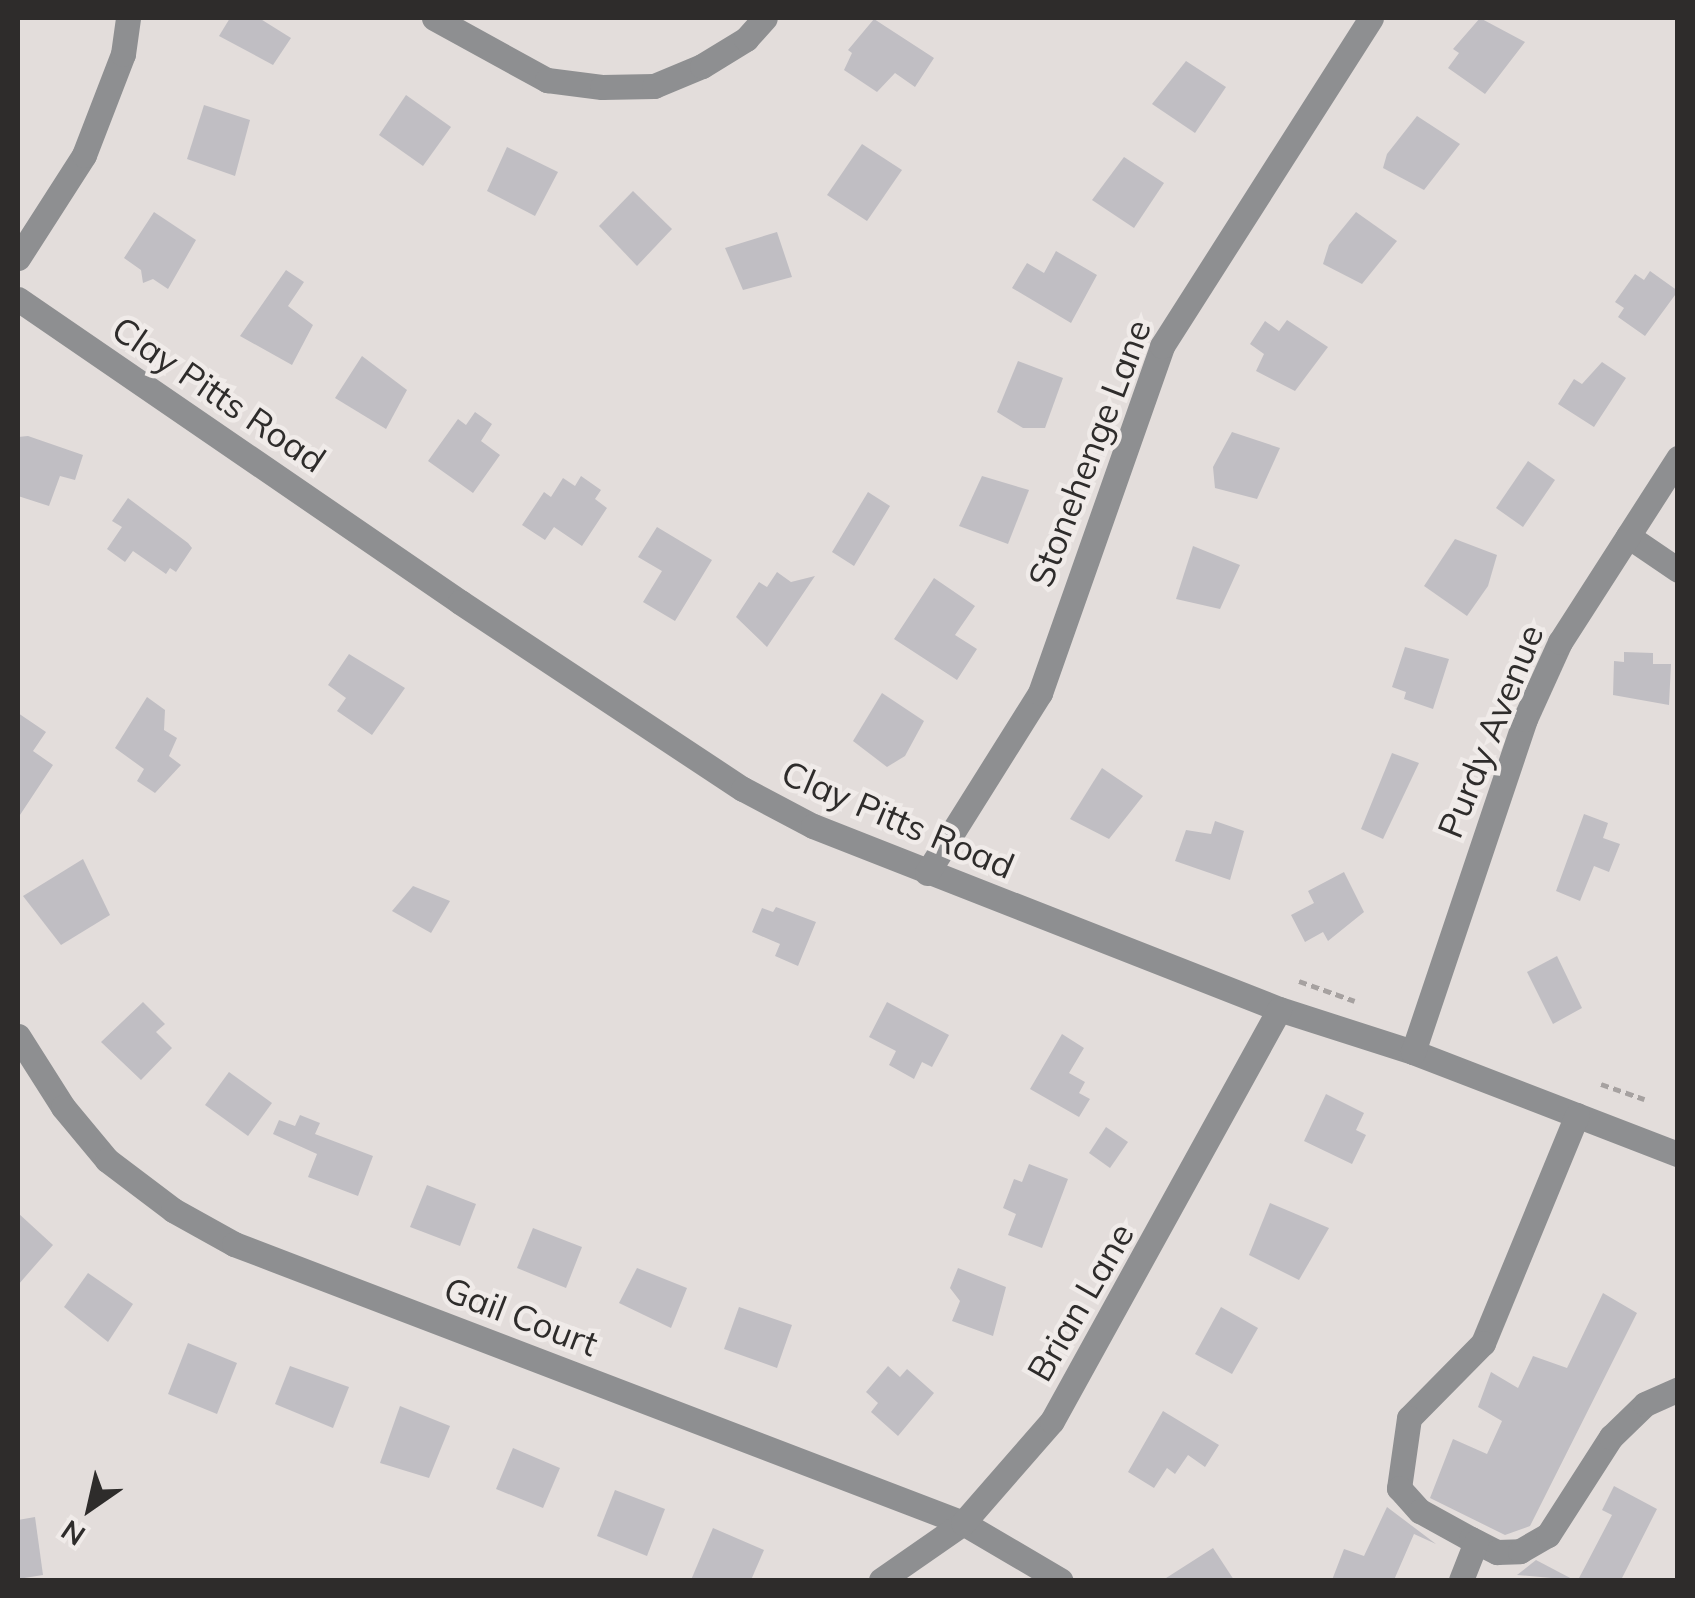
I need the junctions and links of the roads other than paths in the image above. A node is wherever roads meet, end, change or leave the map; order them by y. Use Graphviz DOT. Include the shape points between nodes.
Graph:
graph roads {
  1 [pos="128,18"];
  2 [pos="434,18"];
  3 [pos="765,18"];
  4 [pos="1371,18"];
  5 [pos="18,258"];
  6 [pos="18,299"];
  7 [pos="1678,458"];
  8 [pos="1628,536"];
  9 [pos="1678,570"];
  10 [pos="927,873"];
  11 [pos="1278,1008"];
  12 [pos="18,1036"];
  13 [pos="1413,1052"];
  14 [pos="1576,1115"];
  15 [pos="1678,1154"];
  16 [pos="1678,1388"];
  17 [pos="964,1523"];
  18 [pos="1476,1542"];
  19 [pos="880,1580"];
  20 [pos="1060,1580"];
  21 [pos="1461,1580"];
  1 -- 5 [label="street" via="123,54 90,142"];
  2 -- 3 [label="street" via="547,80 602,87 654,86 702,66 746,39"];
  4 -- 10 [label="street, Stonehenge Lane" via="1162,346 1040,693"];
  6 -- 10 [label="street, Clay Pitts Road" via="744,789"];
  7 -- 8 [label="street, Purdy Avenue"];
  8 -- 9 [label="street"];
  8 -- 13 [label="street, Purdy Avenue" via="1560,642 1525,719"];
  10 -- 11 [label="street, Clay Pitts Road"];
  11 -- 13 [label="street, Clay Pitts Road"];
  11 -- 17 [label="street, Brian Lane" via="1158,1238 1052,1421"];
  12 -- 17 [label="street, Gail Court" via="107,1160 173,1210 234,1244"];
  13 -- 14 [label="street, Clay Pitts Road"];
  14 -- 15 [label="street, Clay Pitts Road"];
  14 -- 18 [label="street" via="1483,1343 1409,1418 1399,1488 1420,1511"];
  16 -- 18 [label="street" via="1645,1404 1612,1437 1548,1535 1520,1551 1496,1552"];
  17 -- 19 [label="street, Brian Lane"];
  17 -- 20 [label="street, Gail Court"];
  18 -- 21 [label="street"];
}
